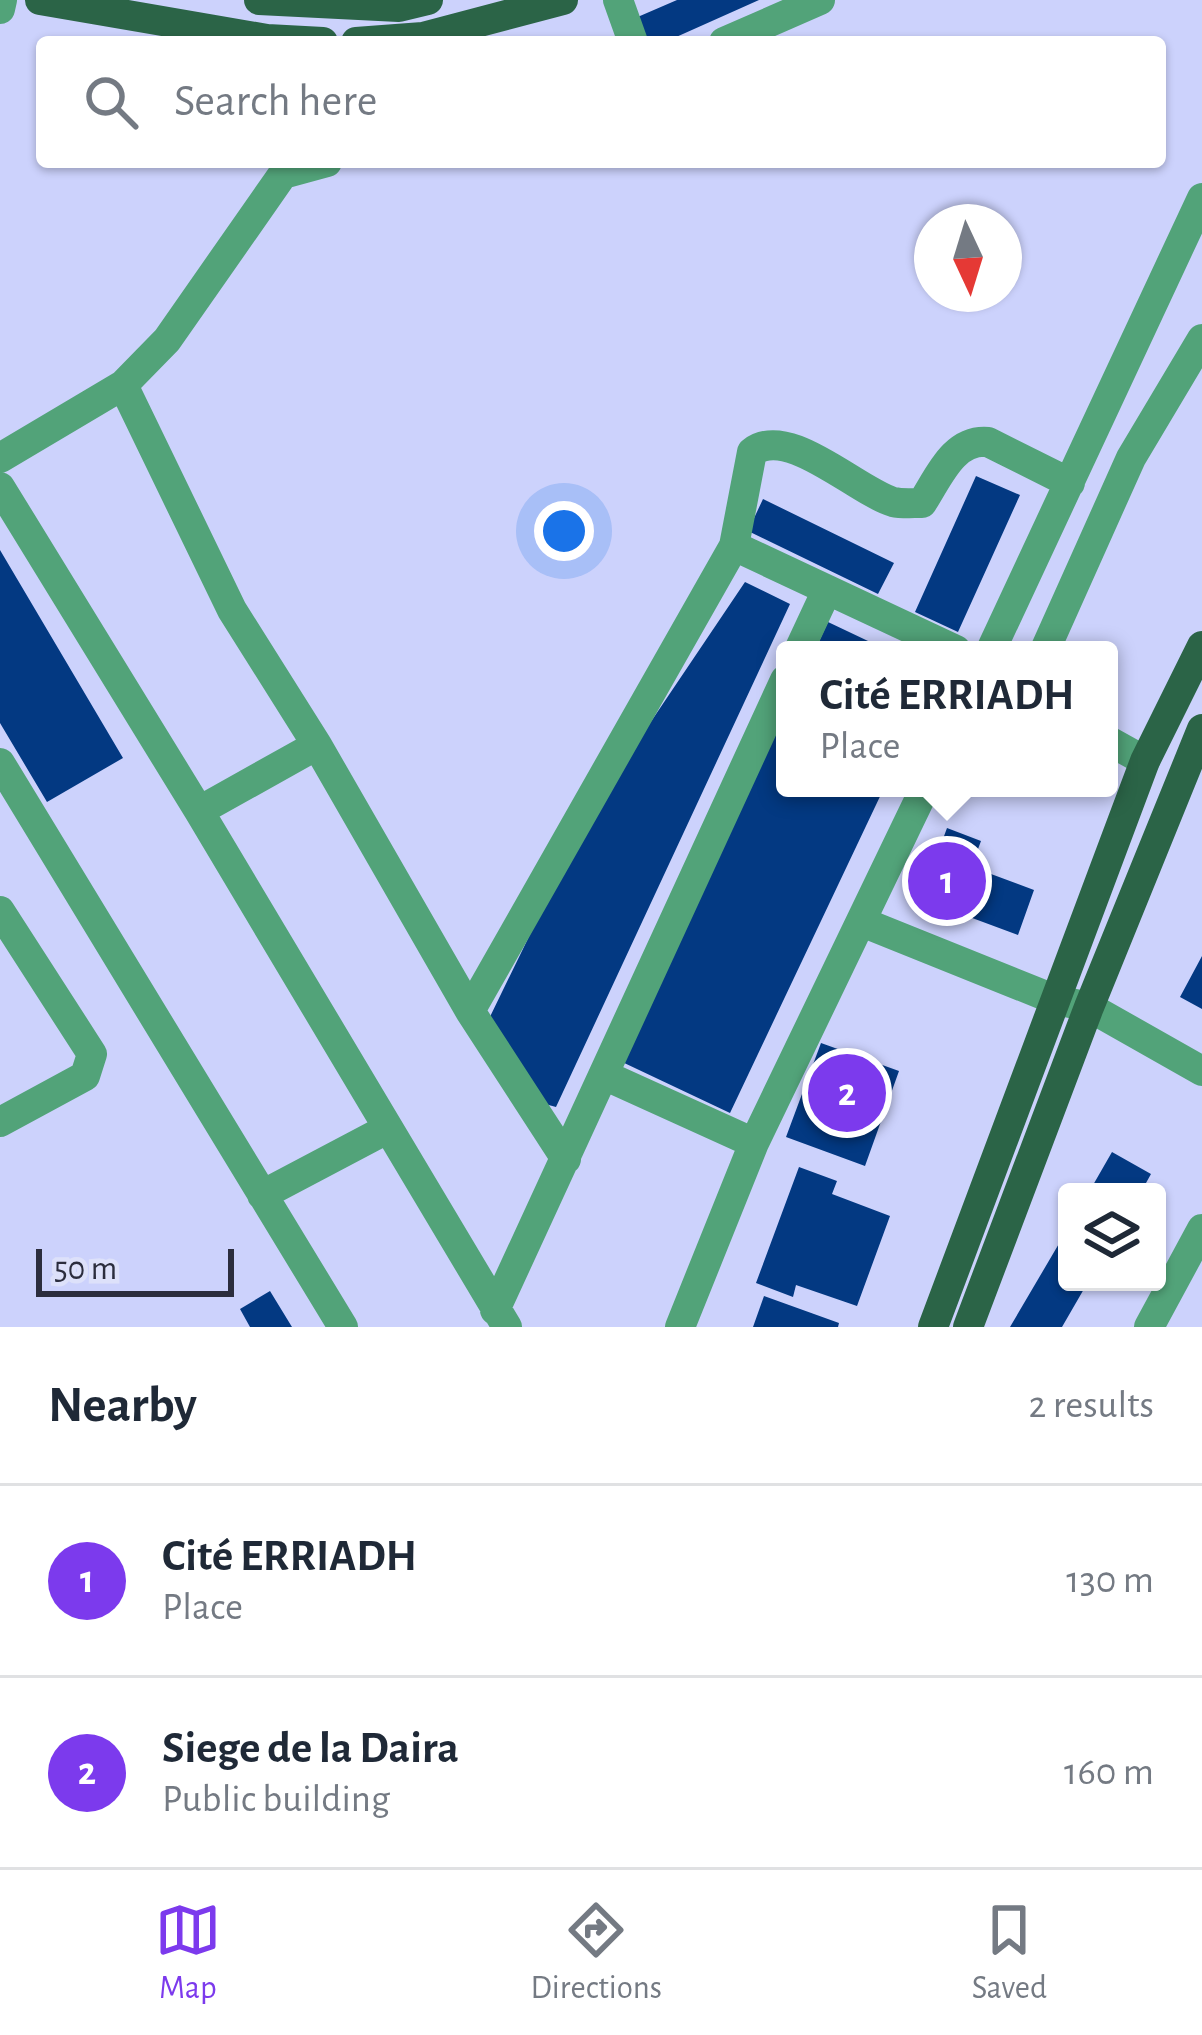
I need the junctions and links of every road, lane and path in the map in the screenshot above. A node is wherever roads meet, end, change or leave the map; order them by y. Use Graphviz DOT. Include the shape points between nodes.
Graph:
graph roads {
  1 [pos="2,0"];
  2 [pos="40,0"];
  3 [pos="259,0"];
  4 [pos="428,0"];
  5 [pos="562,0"];
  6 [pos="618,0"];
  7 [pos="820,0"];
  8 [pos="0,9"];
  9 [pos="244,36"];
  10 [pos="428,36"];
  11 [pos="631,36"];
  12 [pos="738,36"];
  13 [pos="282,168"];
  14 [pos="1202,198"];
  15 [pos="1202,339"];
  16 [pos="123,385"];
  17 [pos="0,458"];
  18 [pos="1070,483"];
  19 [pos="0,487"];
  20 [pos="734,546"];
  21 [pos="826,590"];
  22 [pos="803,641"];
  23 [pos="936,641"];
  24 [pos="995,641"];
  25 [pos="1050,641"];
  26 [pos="1202,646"];
  27 [pos="776,700"];
  28 [pos="1202,729"];
  29 [pos="317,745"];
  30 [pos="1118,746"];
  31 [pos="1145,761"];
  32 [pos="2,770"];
  33 [pos="921,797"];
  34 [pos="199,811"];
  35 [pos="0,911"];
  36 [pos="862,922"];
  37 [pos="1056,1000"];
  38 [pos="1089,1006"];
  39 [pos="470,1011"];
  40 [pos="1202,1071"];
  41 [pos="604,1075"];
  42 [pos="0,1122"];
  43 [pos="387,1130"];
  44 [pos="754,1143"];
  45 [pos="566,1160"];
  46 [pos="262,1195"];
  47 [pos="1202,1229"];
  48 [pos="501,1318"];
  49 [pos="343,1327"];
  50 [pos="680,1327"];
  51 [pos="932,1327"];
  52 [pos="968,1327"];
  53 [pos="1149,1327"];
  1 -- 8 [label="street"];
  2 -- 9 [label="main road"];
  3 -- 4 [label="main road" via="399,7"];
  5 -- 10 [label="main road"];
  6 -- 11 [label="street"];
  7 -- 12 [label="street"];
  13 -- 16 [label="street" via="167,340"];
  14 -- 18 [label="street"];
  15 -- 25 [label="street" via="1131,458"];
  16 -- 17 [label="street"];
  16 -- 29 [label="street" via="232,610"];
  18 -- 20 [label="street" via="974,441 961,447 922,503 898,504 786,444 764,443 752,452"];
  18 -- 24 [label="street"];
  19 -- 34 [label="street"];
  20 -- 21 [label="street"];
  20 -- 39 [label="street"];
  21 -- 22 [label="street"];
  21 -- 23 [label="street"];
  26 -- 31 [label="main road"];
  27 -- 41 [label="street"];
  28 -- 38 [label="main road"];
  29 -- 34 [label="street"];
  29 -- 39 [label="street"];
  30 -- 31 [label="street"];
  31 -- 37 [label="main road"];
  32 -- 46 [label="street"];
  33 -- 36 [label="street"];
  34 -- 43 [label="street"];
  35 -- 42 [label="street" via="92,1054 85,1076"];
  36 -- 37 [label="street"];
  36 -- 44 [label="street"];
  37 -- 38 [label="street"];
  37 -- 51 [label="main road"];
  38 -- 40 [label="street"];
  38 -- 52 [label="main road"];
  39 -- 45 [label="street"];
  41 -- 44 [label="street"];
  41 -- 45 [label="street"];
  43 -- 46 [label="street"];
  43 -- 48 [label="street"];
  44 -- 50 [label="street"];
  45 -- 48 [label="street"];
  46 -- 49 [label="street"];
  47 -- 53 [label="street"];
}
